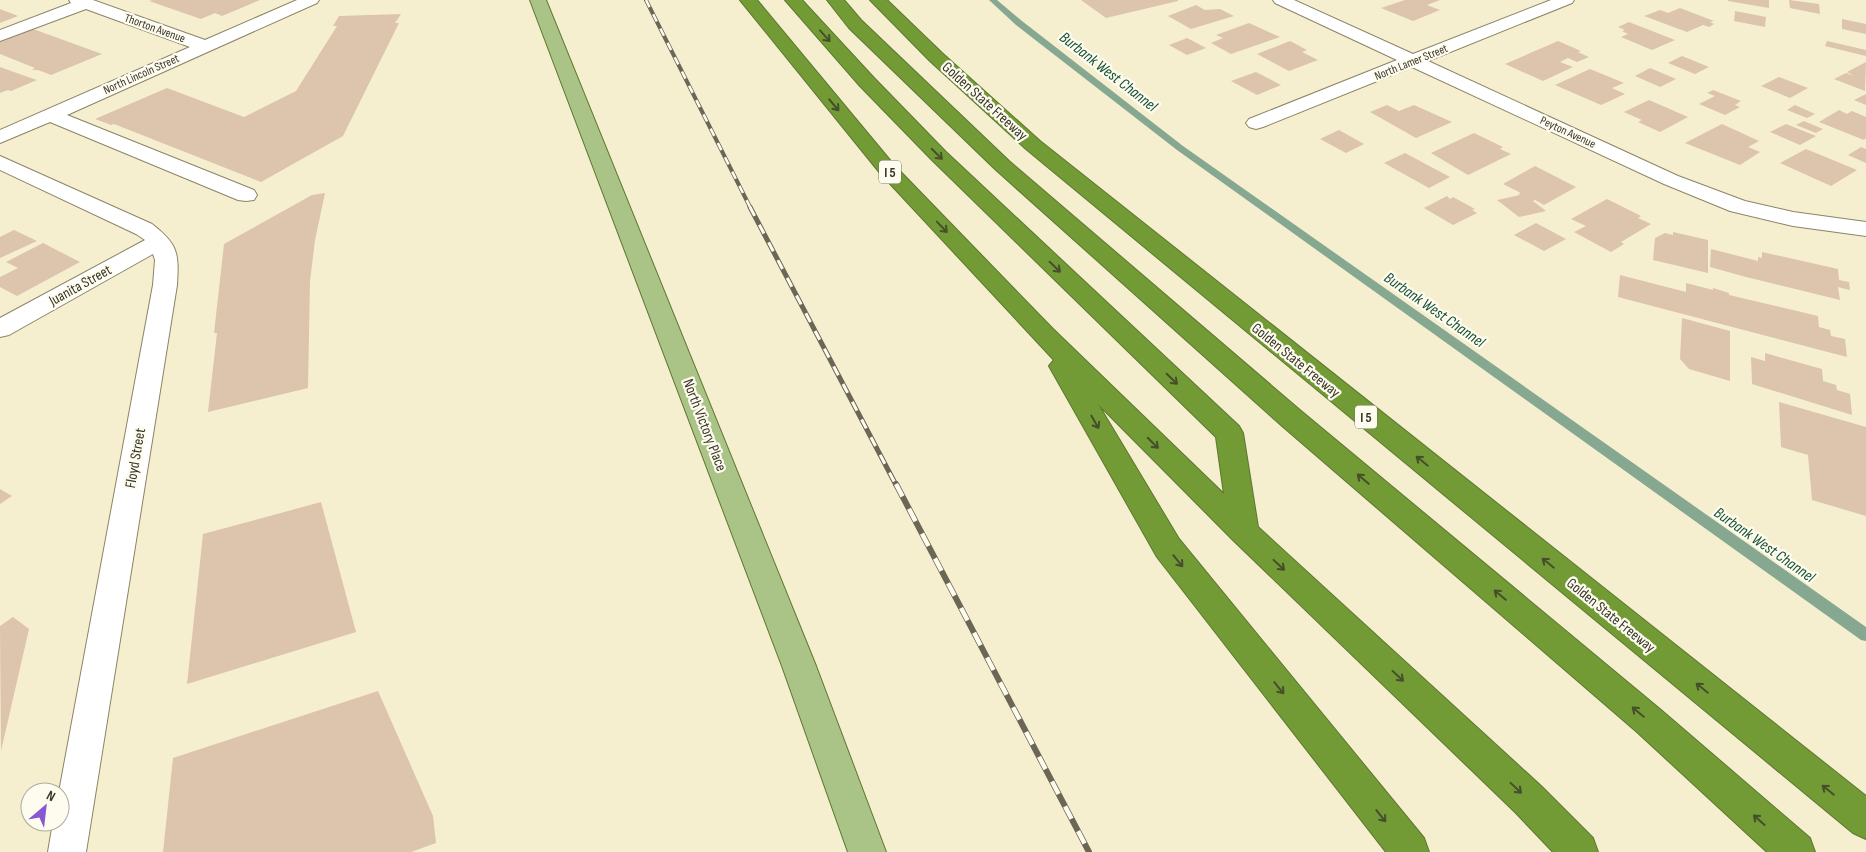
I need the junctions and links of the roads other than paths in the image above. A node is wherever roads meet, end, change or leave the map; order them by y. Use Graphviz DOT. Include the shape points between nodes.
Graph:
graph roads {
  1 [pos="311,0"];
  2 [pos="538,0"];
  3 [pos="748,0"];
  4 [pos="793,0"];
  5 [pos="835,0"];
  6 [pos="878,0"];
  7 [pos="1281,0"];
  8 [pos="1566,0"];
  9 [pos="82,2"];
  10 [pos="0,36"];
  11 [pos="205,46"];
  12 [pos="1414,61"];
  13 [pos="50,115"];
  14 [pos="1256,123"];
  15 [pos="0,137"];
  16 [pos="0,162"];
  17 [pos="246,195"];
  18 [pos="1866,230"];
  19 [pos="160,241"];
  20 [pos="0,329"];
  21 [pos="1044,334"];
  22 [pos="1244,532"];
  23 [pos="1866,820"];
  24 [pos="67,852"];
  25 [pos="867,852"];
  26 [pos="1410,852"];
  27 [pos="1579,852"];
  28 [pos="1796,852"];
  1 -- 11 [label="street, North Lincoln Street"];
  2 -- 25 [label="main road, North Victory Place" via="799,666"];
  3 -- 21 [label="highway, I 5, one-way" via="887,169"];
  4 -- 22 [label="highway, one-way" via="939,156 1229,433"];
  28 -- 5 [label="highway, one-way" via="1649,721 1291,418 1002,165 855,24"];
  23 -- 6 [label="highway, Golden State Freeway / I 5, one-way" via="1033,145"];
  7 -- 12 [label="street, Peyton Avenue"];
  8 -- 12 [label="street, North Lamer Street"];
  9 -- 10 [label="street"];
  9 -- 11 [label="street, Thorton Avenue"];
  11 -- 13 [label="street, North Lincoln Street"];
  12 -- 14 [label="street, North Lamer Street"];
  12 -- 18 [label="street, Peyton Avenue" via="1671,180 1738,206 1793,219"];
  13 -- 15 [label="street, North Lincoln Street"];
  13 -- 17 [label="street"];
  16 -- 19 [label="street" via="144,229"];
  19 -- 20 [label="street, Juanita Street"];
  19 -- 24 [label="street, Floyd Street" via="166,260 165,285"];
  21 -- 22 [label="highway, I 5, one-way"];
  21 -- 26 [label="highway, one-way" via="1168,548"];
  22 -- 27 [label="highway, I 5, one-way" via="1528,798"];
}
